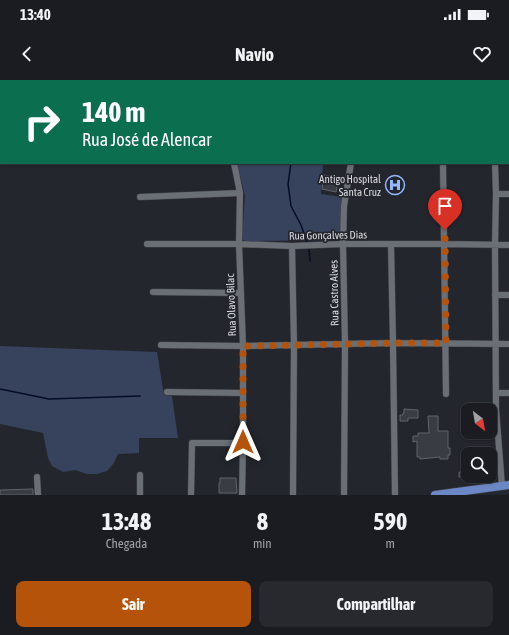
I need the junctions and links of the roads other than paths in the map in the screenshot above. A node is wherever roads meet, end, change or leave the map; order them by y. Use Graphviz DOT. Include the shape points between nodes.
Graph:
graph roads {
  1 [pos="234,164"];
  2 [pos="351,164"];
  3 [pos="443,164"];
  4 [pos="495,164"];
  5 [pos="240,193"];
  6 [pos="496,194"];
  7 [pos="509,194"];
  8 [pos="140,197"];
  9 [pos="147,244"];
  10 [pos="239,244"];
  11 [pos="343,244"];
  12 [pos="391,244"];
  13 [pos="445,244"];
  14 [pos="495,245"];
  15 [pos="509,245"];
  16 [pos="292,246"];
  17 [pos="153,292"];
  18 [pos="241,293"];
  19 [pos="495,295"];
  20 [pos="509,295"];
  21 [pos="393,343"];
  22 [pos="446,343"];
  23 [pos="345,344"];
  24 [pos="496,344"];
  25 [pos="509,344"];
  26 [pos="161,345"];
  27 [pos="294,345"];
  28 [pos="243,346"];
  29 [pos="167,392"];
  30 [pos="243,393"];
  31 [pos="496,393"];
  32 [pos="509,393"];
  33 [pos="446,394"];
  34 [pos="243,442"];
  35 [pos="140,475"];
  36 [pos="37,477"];
  37 [pos="504,488"];
  38 [pos="479,492"];
  39 [pos="38,495"];
  40 [pos="140,495"];
  41 [pos="191,495"];
  42 [pos="242,495"];
  43 [pos="293,495"];
  44 [pos="344,495"];
  45 [pos="395,495"];
  46 [pos="435,495"];
  1 -- 5 [label="street, Rua Olavo Bilac"];
  2 -- 11 [label="street, Rua Castro Alves" via="344,206"];
  3 -- 13 [label="street"];
  4 -- 6 [label="street"];
  5 -- 8 [label="street"];
  5 -- 10 [label="street, Rua Olavo Bilac"];
  6 -- 7 [label="street"];
  6 -- 14 [label="street"];
  9 -- 10 [label="street, Rua Gonçalves Dias"];
  10 -- 16 [label="street, Rua Gonçalves Dias"];
  10 -- 18 [label="street, Rua Olavo Bilac"];
  11 -- 12 [label="street, Rua Gonçalves Dias"];
  11 -- 16 [label="street, Rua Gonçalves Dias"];
  11 -- 23 [label="street, Rua Castro Alves"];
  12 -- 13 [label="street, Rua Gonçalves Dias"];
  12 -- 21 [label="street"];
  13 -- 14 [label="street, Rua Gonçalves Dias"];
  13 -- 22 [label="street"];
  14 -- 15 [label="street, Rua Gonçalves Dias"];
  14 -- 19 [label="street"];
  16 -- 27 [label="street"];
  17 -- 18 [label="street"];
  18 -- 28 [label="street, Rua Olavo Bilac"];
  19 -- 20 [label="street"];
  19 -- 24 [label="street"];
  21 -- 22 [label="street"];
  21 -- 23 [label="street"];
  21 -- 45 [label="street"];
  22 -- 24 [label="street"];
  22 -- 33 [label="street"];
  23 -- 27 [label="street"];
  23 -- 44 [label="street, Rua Castro Alves"];
  24 -- 25 [label="street"];
  24 -- 31 [label="street"];
  26 -- 28 [label="street"];
  27 -- 28 [label="street"];
  27 -- 43 [label="street"];
  28 -- 30 [label="street, Rua Olavo Bilac"];
  29 -- 30 [label="street"];
  30 -- 34 [label="street, Rua Olavo Bilac"];
  31 -- 32 [label="street"];
  31 -- 37 [label="street"];
  34 -- 41 [label="street" via="192,443"];
  34 -- 42 [label="street, Rua Olavo Bilac"];
  35 -- 40 [label="street"];
  36 -- 39 [label="street"];
  37 -- 38 [label="main road"];
  38 -- 46 [label="main road"];
}
